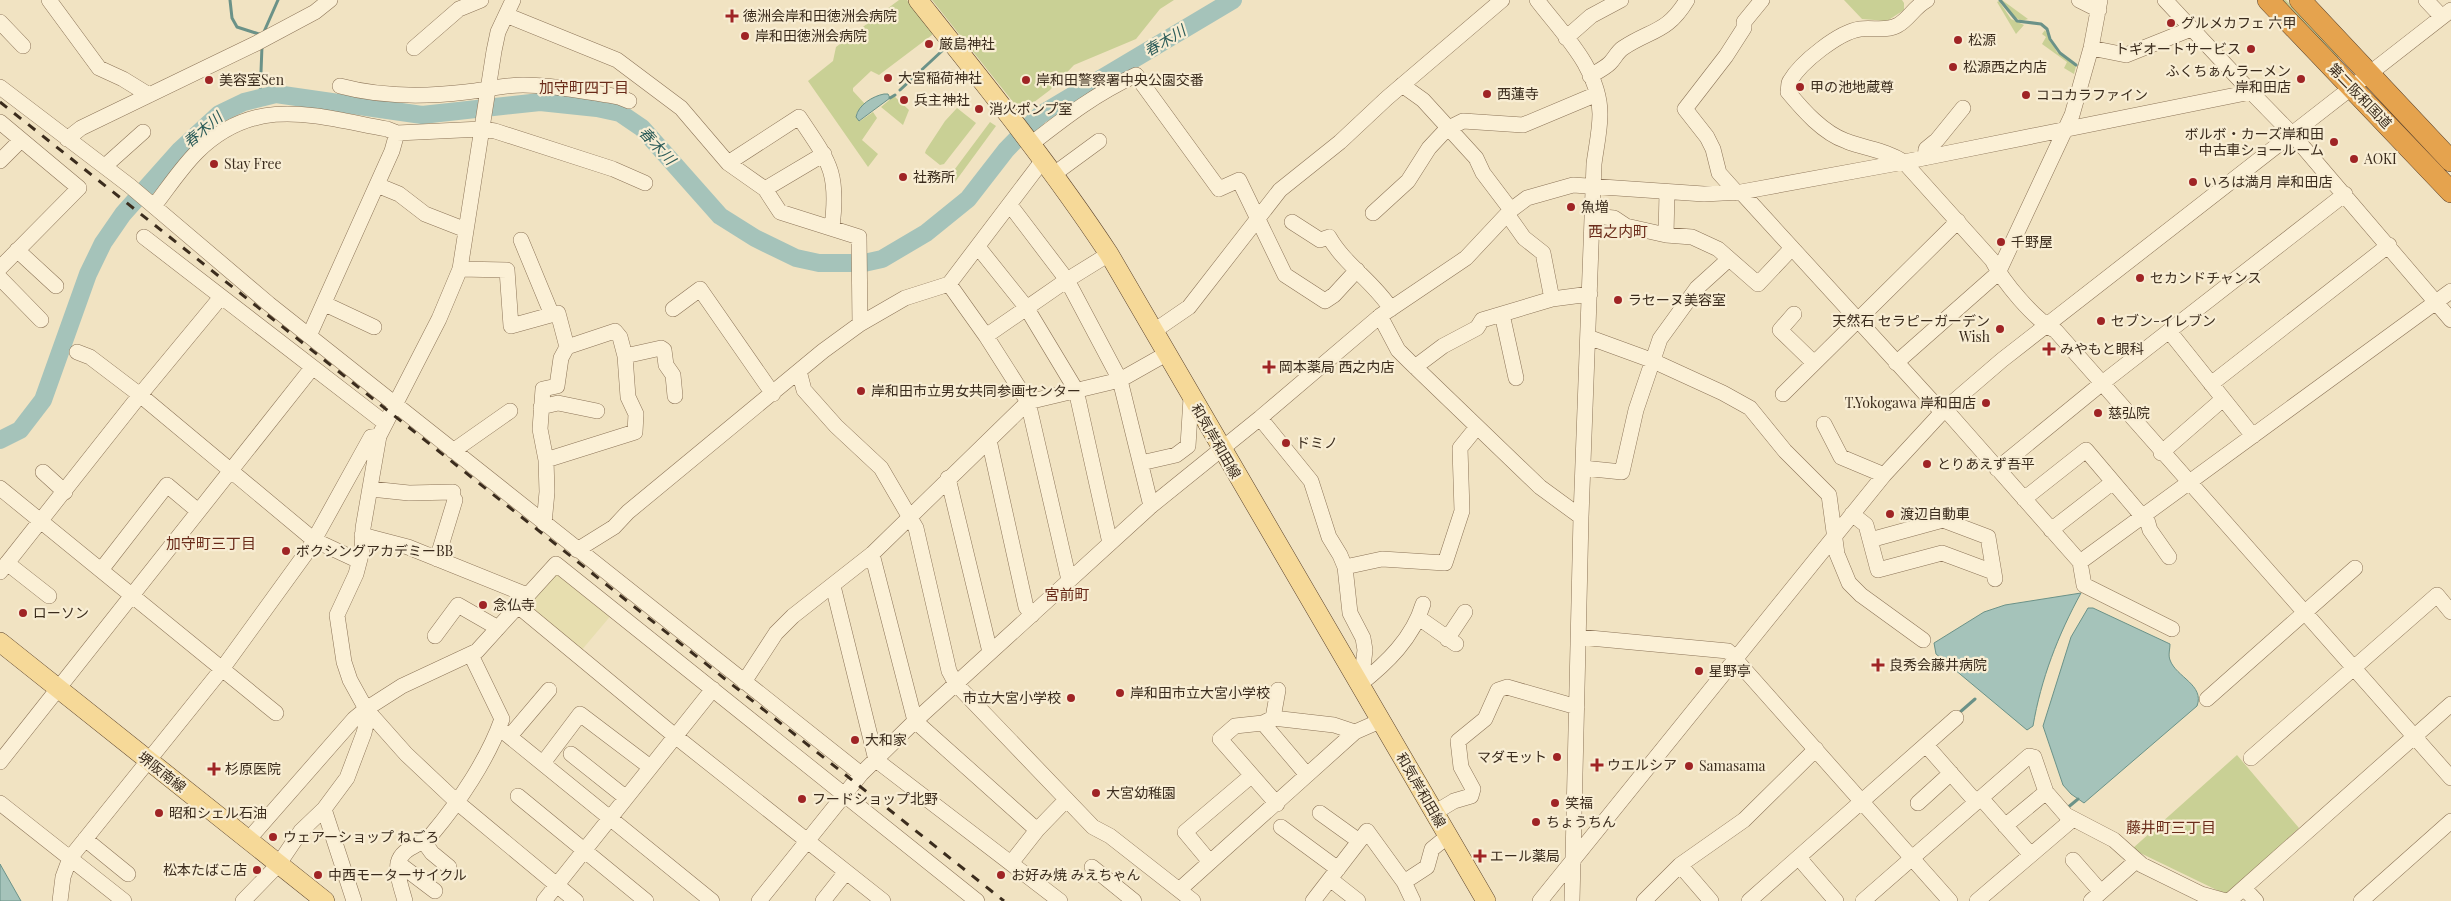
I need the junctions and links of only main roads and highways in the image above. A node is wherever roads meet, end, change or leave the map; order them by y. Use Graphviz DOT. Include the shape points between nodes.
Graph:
graph roads {
  1 [pos="918,0"];
  2 [pos="2268,0"];
  3 [pos="2300,0"];
  4 [pos="2451,161"];
  5 [pos="2451,192"];
  6 [pos="0,642"];
  7 [pos="325,901"];
  8 [pos="1486,901"];
  1 -- 8 [label="main road, 和気岸和田線" via="1011,117 1109,254"];
  2 -- 5 [label="highway, 第二阪和国道"];
  3 -- 4 [label="highway, 第二阪和国道"];
  6 -- 7 [label="main road, 堺阪南線"];
}
